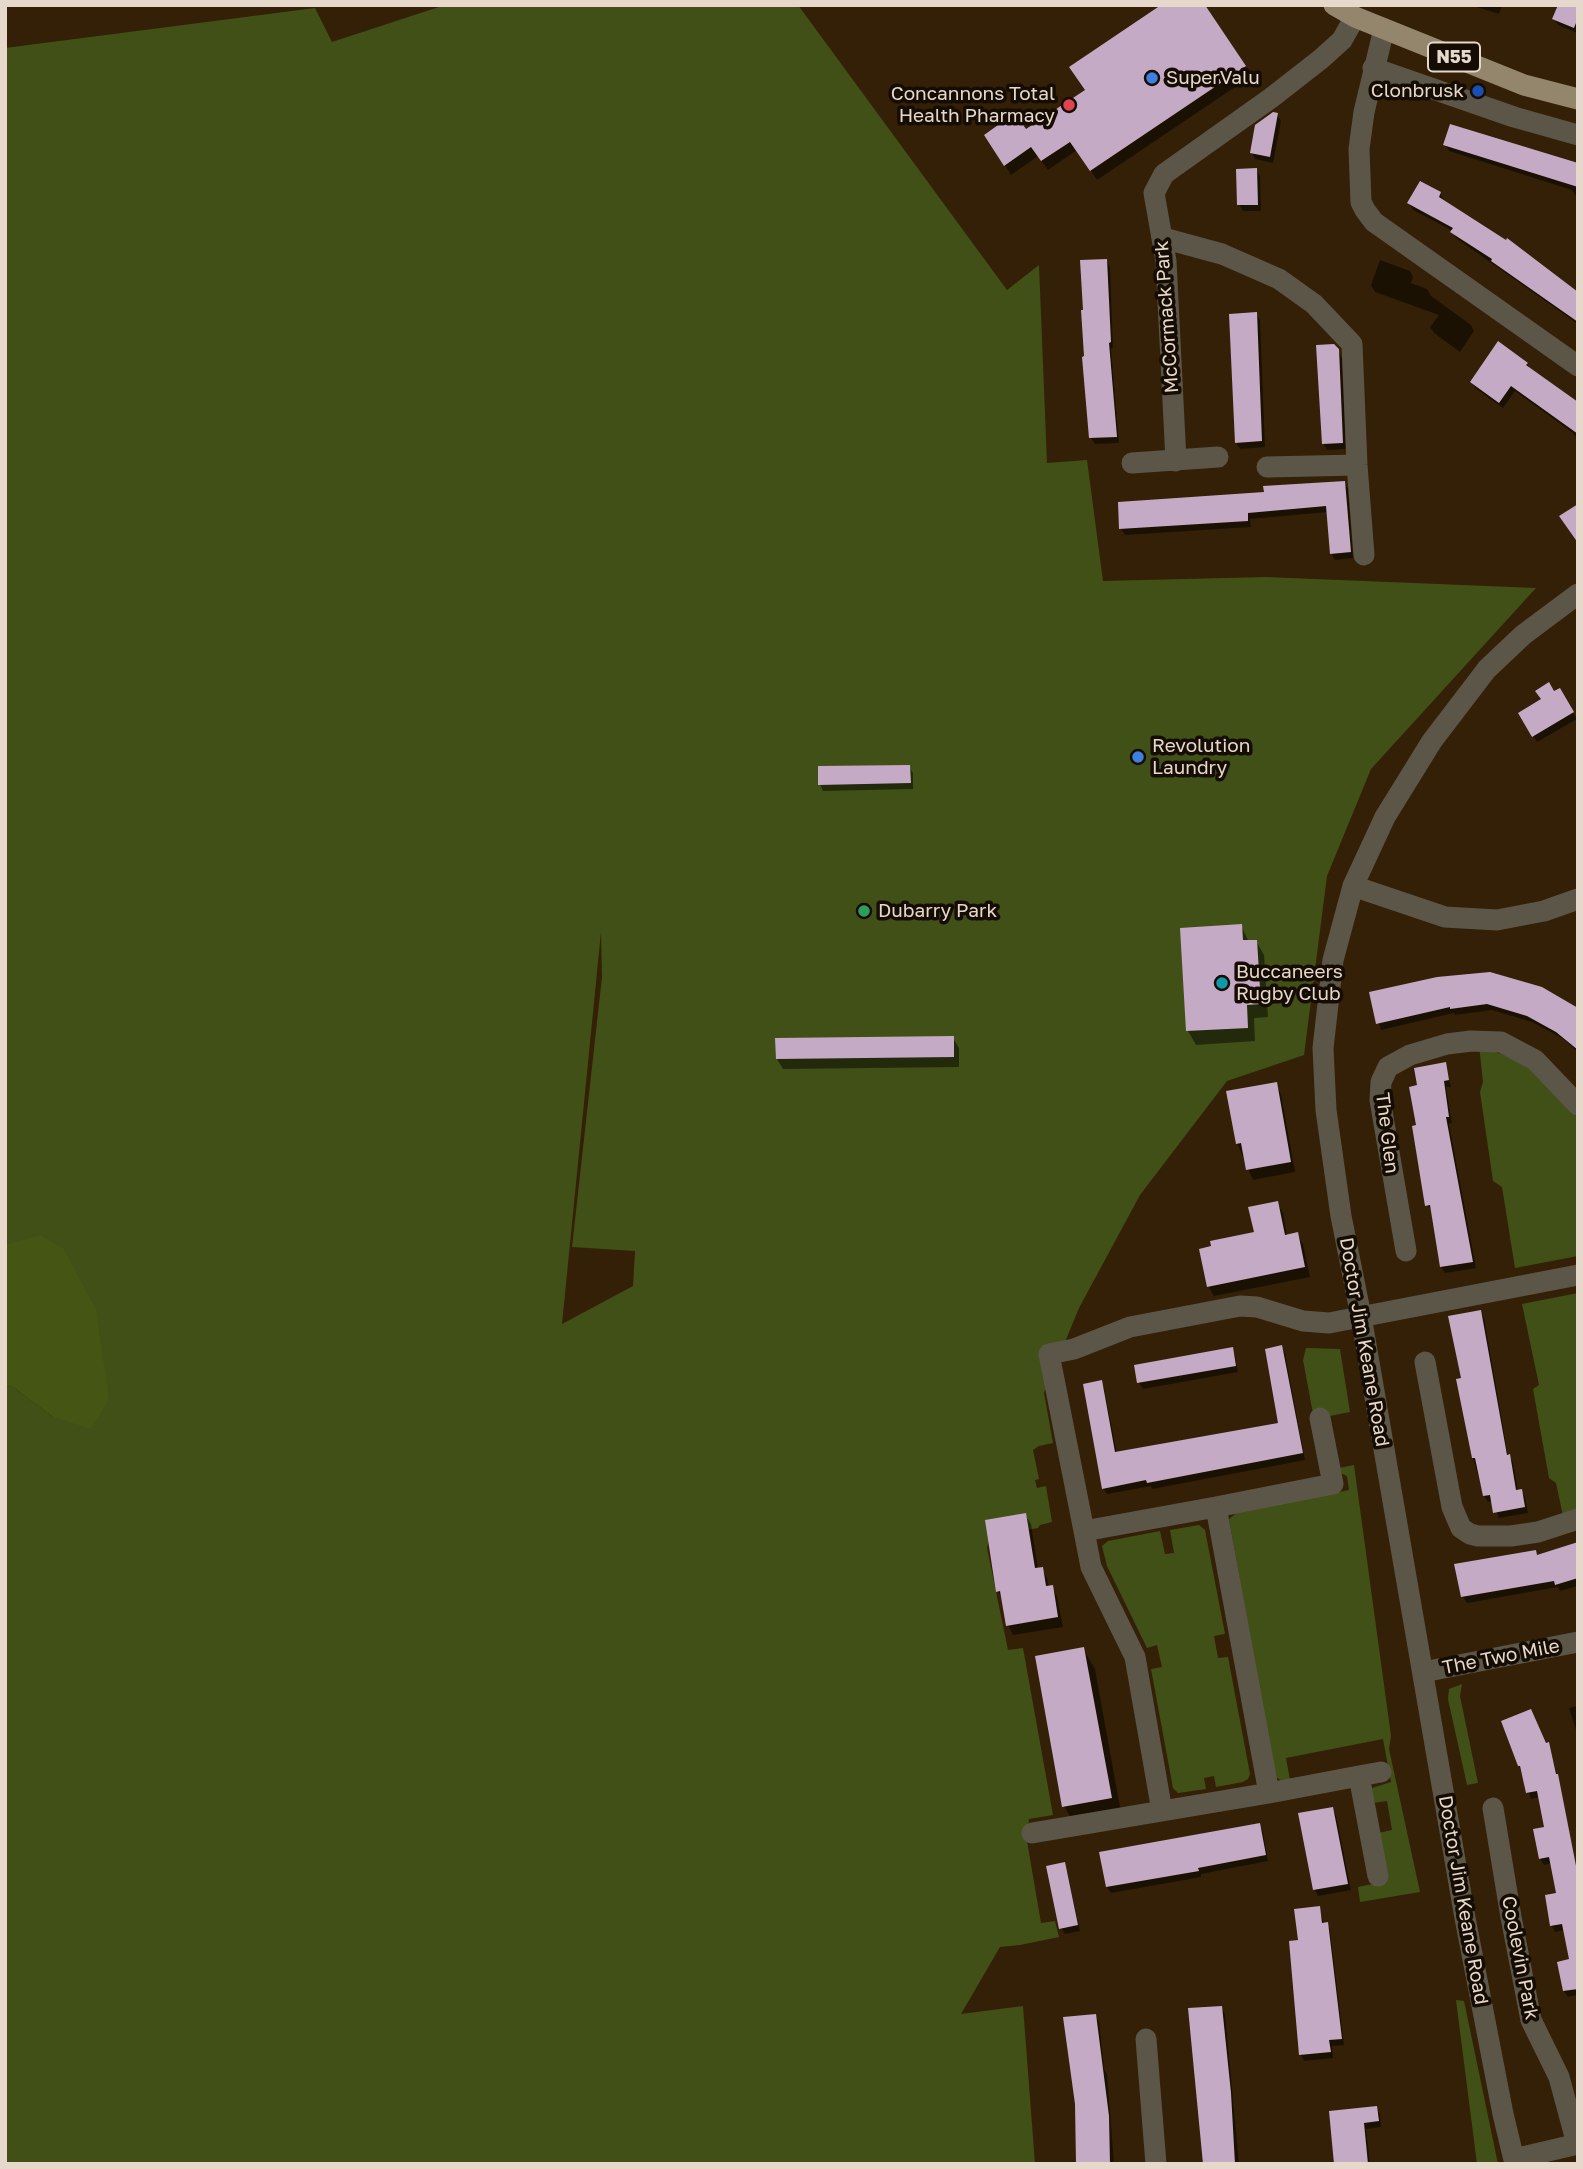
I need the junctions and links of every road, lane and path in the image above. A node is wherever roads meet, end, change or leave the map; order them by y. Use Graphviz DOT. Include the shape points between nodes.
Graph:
graph roads {
  1 [pos="1335,5"];
  2 [pos="1355,17"];
  3 [pos="1384,29"];
  4 [pos="1373,68"];
  5 [pos="1578,98"];
  6 [pos="1578,135"];
  7 [pos="1163,238"];
  8 [pos="1578,366"];
  9 [pos="1218,457"];
  10 [pos="1176,461"];
  11 [pos="1132,463"];
  12 [pos="1357,465"];
  13 [pos="1267,467"];
  14 [pos="1364,555"];
  15 [pos="1578,594"];
  16 [pos="1353,886"];
  17 [pos="1578,899"];
  18 [pos="1578,1105"];
  19 [pos="1406,1251"];
  20 [pos="1578,1275"];
  21 [pos="1361,1316"];
  22 [pos="1425,1362"];
  23 [pos="1320,1418"];
  24 [pos="1216,1507"];
  25 [pos="1578,1519"];
  26 [pos="1084,1531"];
  27 [pos="1578,1642"];
  28 [pos="1423,1672"];
  29 [pos="1381,1772"];
  30 [pos="1359,1776"];
  31 [pos="1269,1793"];
  32 [pos="1493,1808"];
  33 [pos="1162,1811"];
  34 [pos="1032,1833"];
  35 [pos="1378,1876"];
  36 [pos="1146,2039"];
  37 [pos="1577,2144"];
  38 [pos="1514,2161"];
  39 [pos="1156,2164"];
  1 -- 2 [label="main road, N55"];
  2 -- 3 [label="main road, N55"];
  2 -- 7 [label="street, McCormack Park" via="1342,40 1321,59 1164,174 1154,193"];
  3 -- 4 [label="street"];
  3 -- 5 [label="main road, N55" via="1524,85"];
  4 -- 6 [label="street"];
  4 -- 8 [label="street" via="1359,149 1365,210 1374,222"];
  7 -- 10 [label="street, McCormack Park"];
  7 -- 12 [label="street" via="1222,254 1279,279 1314,304 1352,344"];
  9 -- 10 [label="street"];
  10 -- 11 [label="street"];
  12 -- 13 [label="street"];
  12 -- 14 [label="street"];
  15 -- 16 [label="street, Doctor Jim Keane Road" via="1487,668 1407,779"];
  16 -- 17 [label="street" via="1445,917 1497,920"];
  16 -- 21 [label="street, Doctor Jim Keane Road" via="1332,960 1324,1070 1333,1163"];
  18 -- 19 [label="street, The Glen" via="1535,1060 1500,1042 1447,1044 1388,1067 1380,1100"];
  20 -- 21 [label="street"];
  21 -- 26 [label="street" via="1311,1323 1240,1306 1141,1324 1049,1354"];
  21 -- 28 [label="street, Doctor Jim Keane Road"];
  22 -- 25 [label="street" via="1452,1507 1461,1528 1469,1534 1493,1537 1538,1532"];
  23 -- 24 [label="street" via="1333,1484"];
  24 -- 26 [label="street"];
  24 -- 31 [label="street"];
  26 -- 33 [label="street" via="1091,1567 1135,1657"];
  27 -- 28 [label="street, The Two Mile"];
  28 -- 38 [label="street, Doctor Jim Keane Road"];
  29 -- 30 [label="street"];
  30 -- 31 [label="street"];
  30 -- 35 [label="street"];
  31 -- 33 [label="street"];
  32 -- 37 [label="street, Coolevin Park" via="1531,2020 1559,2077"];
  33 -- 34 [label="street"];
  36 -- 39 [label="street"];
  37 -- 38 [label="street, Coolevin Park"];
}
